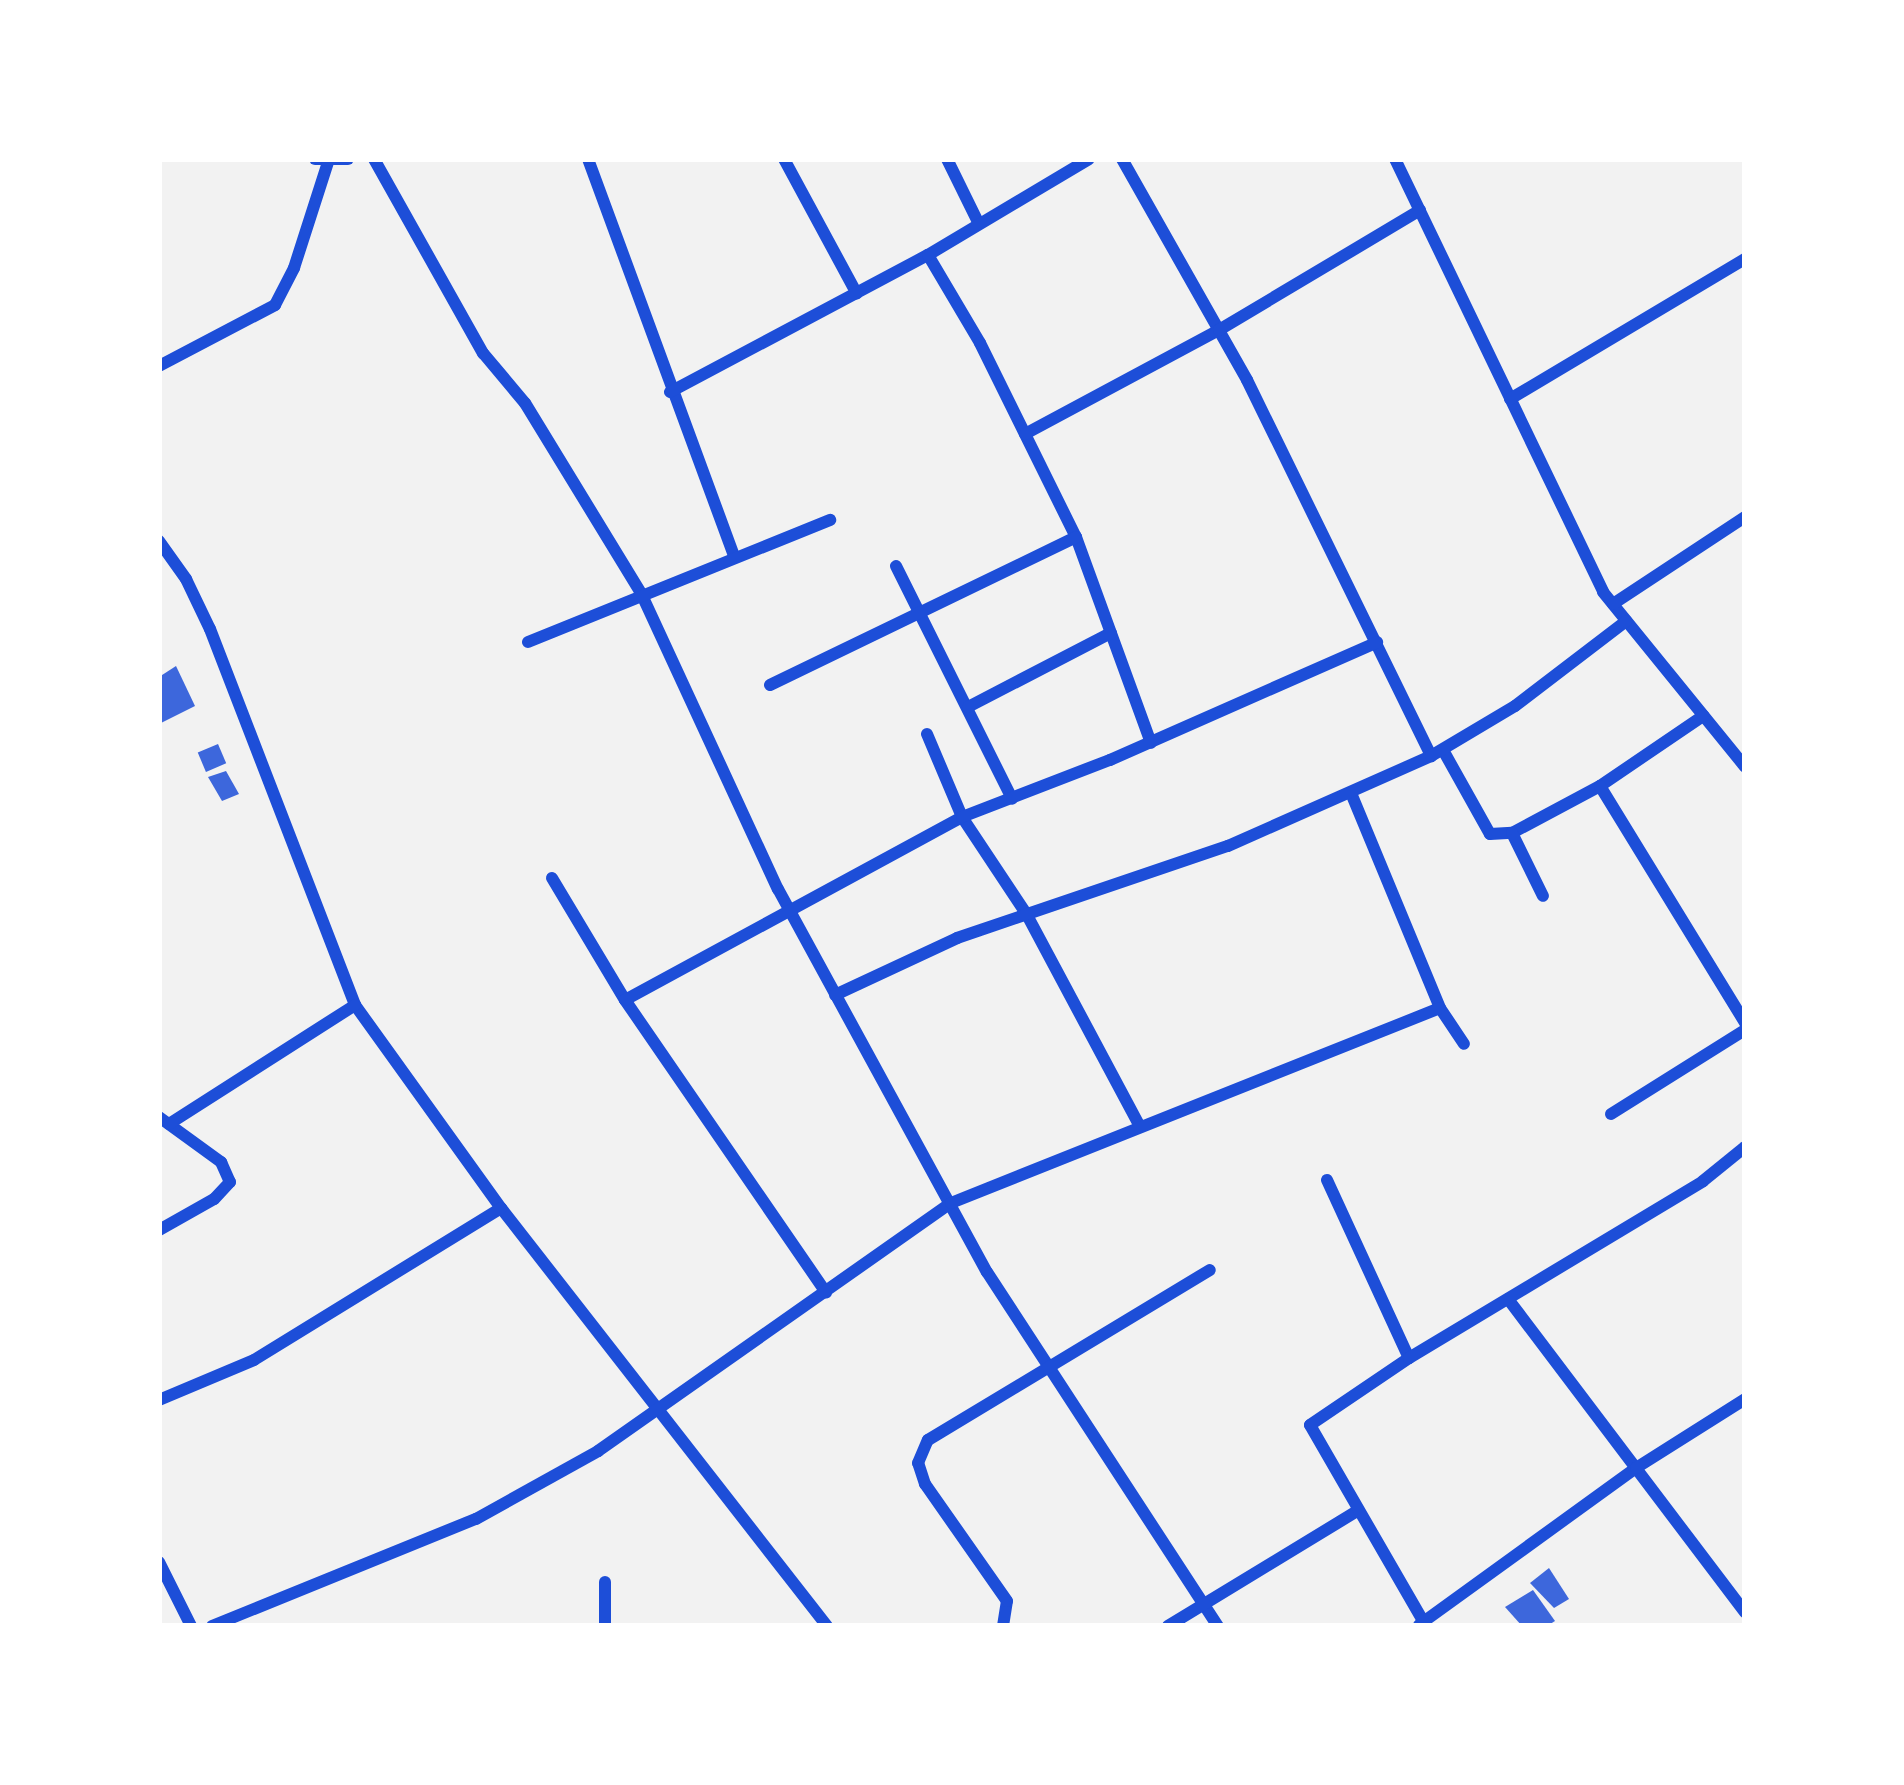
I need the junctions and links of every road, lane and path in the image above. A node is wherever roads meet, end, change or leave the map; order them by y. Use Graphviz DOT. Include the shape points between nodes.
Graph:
graph roads {
  1 [pos="348,159"];
  2 [pos="374,159"];
  3 [pos="588,159"];
  4 [pos="784,159"];
  5 [pos="947,159"];
  6 [pos="1089,159"];
  7 [pos="1122,159"];
  8 [pos="1395,159"];
  9 [pos="321,160"];
  10 [pos="1420,210"];
  11 [pos="979,224"];
  12 [pos="928,255"];
  13 [pos="1745,259"];
  14 [pos="857,294"];
  15 [pos="1219,330"];
  16 [pos="159,367"];
  17 [pos="670,392"];
  18 [pos="1510,399"];
  19 [pos="1025,434"];
  20 [pos="1745,518"];
  21 [pos="830,520"];
  22 [pos="1076,537"];
  23 [pos="160,547"];
  24 [pos="734,556"];
  25 [pos="896,566"];
  26 [pos="641,593"];
  27 [pos="1613,604"];
  28 [pos="920,612"];
  29 [pos="1626,621"];
  30 [pos="1111,633"];
  31 [pos="528,642"];
  32 [pos="1377,642"];
  33 [pos="770,685"];
  34 [pos="968,707"];
  35 [pos="1703,716"];
  36 [pos="927,734"];
  37 [pos="1150,743"];
  38 [pos="1437,753"];
  39 [pos="1745,767"];
  40 [pos="1600,786"];
  41 [pos="1351,793"];
  42 [pos="1012,799"];
  43 [pos="962,817"];
  44 [pos="1512,832"];
  45 [pos="552,878"];
  46 [pos="1543,896"];
  47 [pos="790,912"];
  48 [pos="1027,915"];
  49 [pos="835,995"];
  50 [pos="626,1000"];
  51 [pos="355,1005"];
  52 [pos="1440,1008"];
  53 [pos="1745,1027"];
  54 [pos="1464,1045"];
  55 [pos="1611,1114"];
  56 [pos="164,1120"];
  57 [pos="1140,1127"];
  58 [pos="1745,1147"];
  59 [pos="1328,1180"];
  60 [pos="951,1203"];
  61 [pos="501,1208"];
  62 [pos="159,1230"];
  63 [pos="1210,1270"];
  64 [pos="826,1293"];
  65 [pos="1508,1299"];
  66 [pos="1409,1358"];
  67 [pos="1048,1365"];
  68 [pos="1745,1399"];
  69 [pos="159,1400"];
  70 [pos="660,1412"];
  71 [pos="1636,1468"];
  72 [pos="1357,1511"];
  73 [pos="159,1562"];
  74 [pos="605,1582"];
  75 [pos="1202,1604"];
  76 [pos="1745,1612"];
  77 [pos="1423,1625"];
  78 [pos="191,1626"];
  79 [pos="212,1626"];
  80 [pos="605,1626"];
  81 [pos="827,1626"];
  82 [pos="1003,1626"];
  83 [pos="1168,1626"];
  84 [pos="1218,1626"];
  1 -- 9 [label="street"];
  2 -- 26 [label="street" via="484,353 524,403"];
  3 -- 17 [label="street"];
  4 -- 14 [label="street"];
  5 -- 11 [label="street"];
  6 -- 11 [label="street"];
  7 -- 15 [label="street"];
  8 -- 10 [label="street"];
  9 -- 16 [label="street" via="275,305"];
  10 -- 15 [label="street"];
  10 -- 18 [label="street"];
  11 -- 12 [label="street"];
  12 -- 14 [label="street"];
  12 -- 19 [label="street"];
  13 -- 18 [label="street"];
  14 -- 17 [label="street"];
  15 -- 19 [label="street"];
  15 -- 32 [label="street"];
  17 -- 24 [label="street"];
  18 -- 27 [label="street"];
  19 -- 22 [label="street"];
  20 -- 27 [label="street"];
  21 -- 24 [label="street"];
  22 -- 28 [label="street"];
  22 -- 30 [label="street"];
  23 -- 51 [label="street" via="210,629"];
  24 -- 26 [label="street"];
  25 -- 28 [label="street"];
  26 -- 31 [label="street"];
  26 -- 47 [label="street"];
  27 -- 29 [label="street"];
  28 -- 33 [label="street"];
  28 -- 34 [label="street"];
  29 -- 35 [label="street"];
  29 -- 38 [label="street" via="1515,706"];
  30 -- 34 [label="street"];
  30 -- 37 [label="street"];
  32 -- 37 [label="street"];
  32 -- 38 [label="street"];
  34 -- 42 [label="street"];
  35 -- 39 [label="street"];
  35 -- 40 [label="street"];
  36 -- 43 [label="street"];
  37 -- 42 [label="street"];
  38 -- 41 [label="street"];
  38 -- 44 [label="street" via="1490,834"];
  40 -- 44 [label="street"];
  40 -- 53 [label="street"];
  41 -- 48 [label="street" via="1228,846"];
  41 -- 52 [label="street"];
  42 -- 43 [label="street"];
  43 -- 47 [label="street"];
  43 -- 48 [label="street"];
  44 -- 46 [label="street"];
  45 -- 50 [label="street"];
  47 -- 49 [label="street"];
  47 -- 50 [label="street"];
  48 -- 49 [label="street"];
  48 -- 57 [label="street"];
  49 -- 60 [label="street"];
  50 -- 64 [label="street"];
  51 -- 56 [label="street"];
  51 -- 61 [label="street"];
  52 -- 54 [label="street"];
  52 -- 57 [label="street"];
  53 -- 55 [label="street"];
  56 -- 62 [label="street" via="221,1162 230,1182"];
  57 -- 60 [label="street"];
  58 -- 65 [label="street"];
  59 -- 66 [label="street"];
  60 -- 64 [label="street"];
  60 -- 67 [label="street"];
  61 -- 69 [label="street" via="254,1360"];
  61 -- 70 [label="street"];
  63 -- 67 [label="street"];
  64 -- 70 [label="street"];
  65 -- 66 [label="street"];
  65 -- 71 [label="street"];
  66 -- 72 [label="street" via="1310,1425"];
  67 -- 75 [label="street"];
  67 -- 82 [label="street" via="928,1440 918,1463 1006,1601"];
  68 -- 71 [label="street"];
  70 -- 79 [label="street" via="476,1519"];
  70 -- 81 [label="street"];
  71 -- 76 [label="street"];
  71 -- 77 [label="street"];
  72 -- 75 [label="street"];
  72 -- 77 [label="street"];
  73 -- 78 [label="street"];
  74 -- 80 [label="street"];
  75 -- 83 [label="street"];
  75 -- 84 [label="street"];
}
